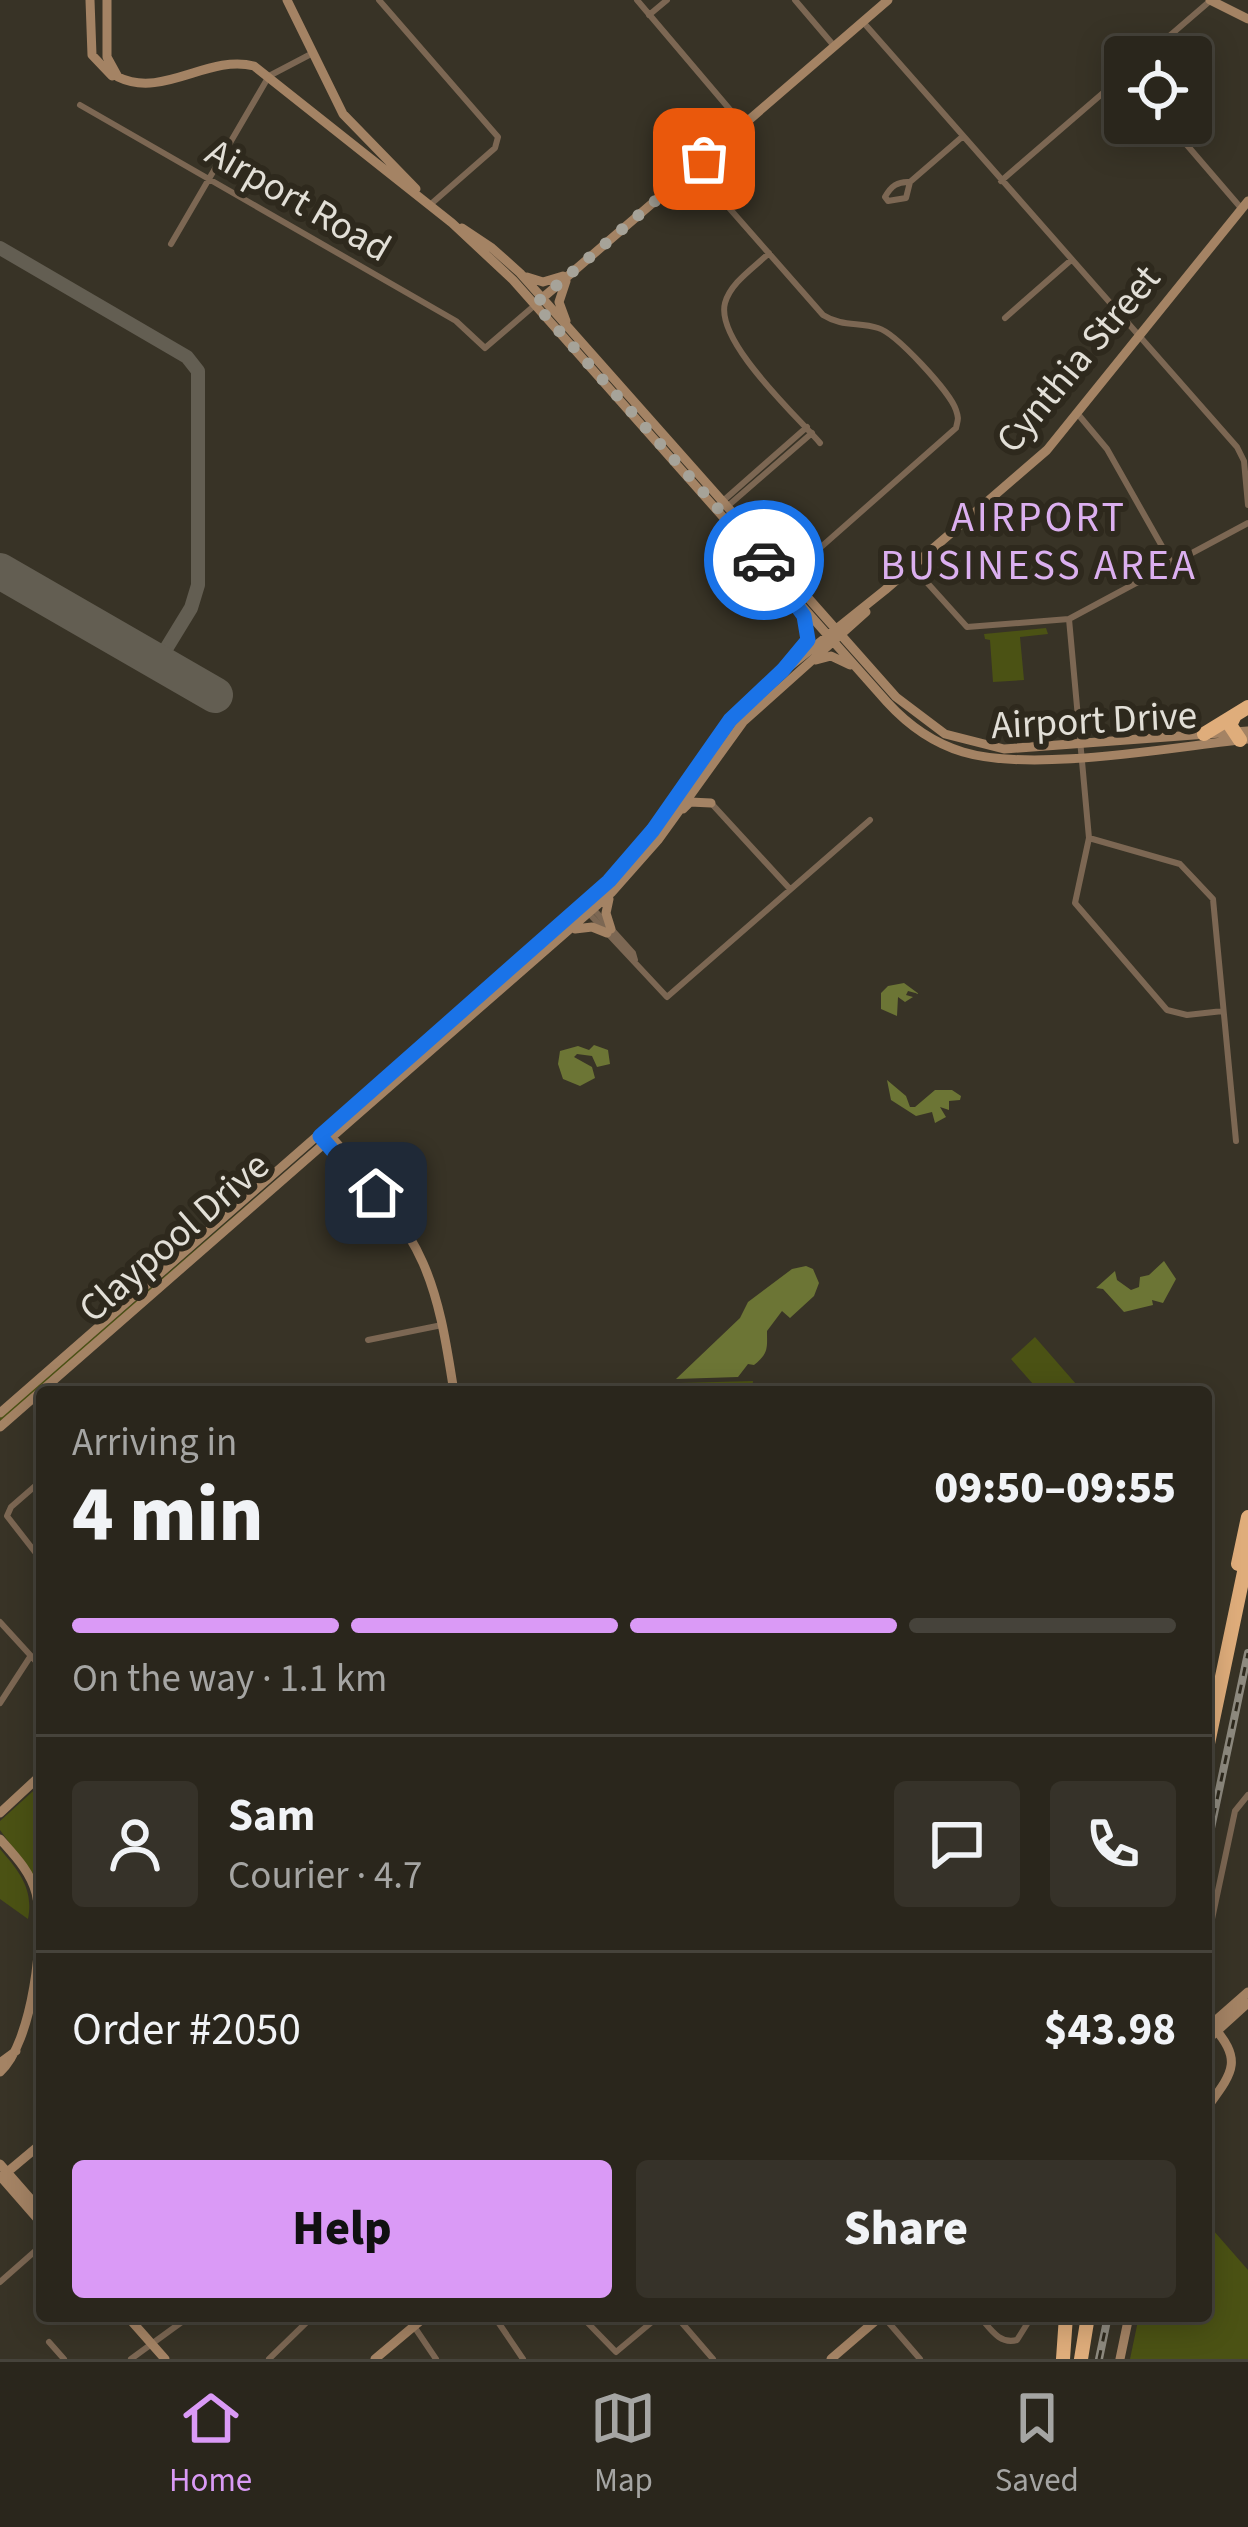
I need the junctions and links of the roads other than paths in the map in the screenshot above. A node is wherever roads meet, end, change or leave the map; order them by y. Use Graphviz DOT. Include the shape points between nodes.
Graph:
graph roads {
  1 [pos="90,0"];
  2 [pos="107,0"];
  3 [pos="287,0"];
  4 [pos="379,0"];
  5 [pos="637,0"];
  6 [pos="667,0"];
  7 [pos="795,0"];
  8 [pos="889,0"];
  9 [pos="1211,0"];
  10 [pos="650,15"];
  11 [pos="1248,19"];
  12 [pos="863,22"];
  13 [pos="1169,36"];
  14 [pos="835,46"];
  15 [pos="312,53"];
  16 [pos="269,76"];
  17 [pos="126,81"];
  18 [pos="1104,92"];
  19 [pos="80,105"];
  20 [pos="743,125"];
  21 [pos="962,137"];
  22 [pos="1188,144"];
  23 [pos="694,168"];
  24 [pos="209,179"];
  25 [pos="1001,181"];
  26 [pos="910,182"];
  27 [pos="429,204"];
  28 [pos="1245,204"];
  29 [pos="452,223"];
  30 [pos="171,244"];
  31 [pos="769,254"];
  32 [pos="1070,262"];
  33 [pos="520,273"];
  34 [pos="571,274"];
  35 [pos="539,302"];
  36 [pos="1005,318"];
  37 [pos="571,332"];
  38 [pos="1138,336"];
  39 [pos="1077,413"];
  40 [pos="809,430"];
  41 [pos="820,443"];
  42 [pos="726,503"];
  43 [pos="1248,505"];
  44 [pos="766,515"];
  45 [pos="1248,523"];
  46 [pos="1172,564"];
  47 [pos="912,566"];
  48 [pos="783,582"];
  49 [pos="861,611"];
  50 [pos="823,613"];
  51 [pos="1069,619"];
  52 [pos="834,633"];
  53 [pos="863,667"];
  54 [pos="788,672"];
  55 [pos="1242,711"];
  56 [pos="1204,734"];
  57 [pos="1242,736"];
  58 [pos="1082,751"];
  59 [pos="706,771"];
  60 [pos="711,803"];
  61 [pos="676,815"];
  62 [pos="870,820"];
  63 [pos="1089,838"];
  64 [pos="790,889"];
  65 [pos="612,892"];
  66 [pos="588,908"];
  67 [pos="570,930"];
  68 [pos="609,931"];
  69 [pos="1223,1011"];
  70 [pos="350,1122"];
  71 [pos="326,1137"];
  72 [pos="1236,1141"];
  73 [pos="348,1163"];
  74 [pos="296,1169"];
  75 [pos="442,1325"];
  76 [pos="368,1340"];
  77 [pos="47,1386"];
  78 [pos="453,1386"];
  79 [pos="36,1396"];
  80 [pos="0,1413"];
  81 [pos="0,1427"];
  82 [pos="36,1485"];
  83 [pos="1248,1516"];
  84 [pos="36,1553"];
  85 [pos="1248,1553"];
  86 [pos="0,1622"];
  87 [pos="30,1657"];
  88 [pos="36,1662"];
  89 [pos="1212,1682"];
  90 [pos="0,1703"];
  91 [pos="1212,1724"];
  92 [pos="36,1780"];
  93 [pos="1248,1795"];
  94 [pos="0,1814"];
  95 [pos="0,1839"];
  96 [pos="36,1893"];
  97 [pos="1212,1918"];
  98 [pos="36,1990"];
  99 [pos="1248,1992"];
  100 [pos="1248,2003"];
  101 [pos="1212,2024"];
  102 [pos="1212,2025"];
  103 [pos="1212,2028"];
  104 [pos="0,2068"];
  105 [pos="1212,2101"];
  106 [pos="36,2148"];
  107 [pos="2,2174"];
  108 [pos="36,2206"];
  109 [pos="36,2216"];
  110 [pos="36,2250"];
  111 [pos="0,2282"];
  112 [pos="132,2322"];
  113 [pos="182,2322"];
  114 [pos="308,2322"];
  115 [pos="409,2322"];
  116 [pos="411,2322"];
  117 [pos="498,2322"];
  118 [pos="586,2322"];
  119 [pos="652,2322"];
  120 [pos="681,2322"];
  121 [pos="875,2322"];
  122 [pos="887,2322"];
  123 [pos="984,2322"];
  124 [pos="1028,2322"];
  125 [pos="1062,2322"];
  126 [pos="1078,2322"];
  127 [pos="1087,2322"];
  128 [pos="1128,2322"];
  129 [pos="49,2342"];
  130 [pos="152,2344"];
  131 [pos="64,2359"];
  132 [pos="131,2359"];
  133 [pos="165,2359"];
  134 [pos="269,2359"];
  135 [pos="375,2359"];
  136 [pos="436,2359"];
  137 [pos="523,2359"];
  138 [pos="713,2359"];
  139 [pos="831,2359"];
  140 [pos="920,2359"];
  141 [pos="1060,2359"];
  142 [pos="1078,2359"];
  143 [pos="1120,2359"];
  1 -- 17 [label="main road" via="94,60"];
  2 -- 17 [label="main road" via="107,57"];
  3 -- 15 [label="main road, Airport Drive"];
  4 -- 27 [label="street" via="498,137"];
  5 -- 10 [label="street"];
  6 -- 10 [label="street"];
  7 -- 14 [label="street"];
  8 -- 12 [label="main road"];
  9 -- 11 [label="main road"];
  9 -- 13 [label="street"];
  10 -- 20 [label="street"];
  12 -- 14 [label="main road"];
  12 -- 21 [label="street"];
  14 -- 20 [label="main road"];
  15 -- 16 [label="street"];
  15 -- 27 [label="main road, Airport Drive" via="350,123"];
  16 -- 17 [label="main road" via="239,63 158,82"];
  16 -- 24 [label="street"];
  16 -- 27 [label="main road, Airport Drive"];
  18 -- 25 [label="street"];
  19 -- 24 [label="street, Airport Road"];
  20 -- 23 [label="main road"];
  21 -- 25 [label="street"];
  21 -- 26 [label="street"];
  22 -- 28 [label="street"];
  23 -- 31 [label="street"];
  23 -- 34 [label="main road"];
  24 -- 30 [label="street"];
  24 -- 35 [label="street, Airport Road" via="456,321 485,348"];
  25 -- 32 [label="street"];
  27 -- 29 [label="main road, Airport Drive"];
  28 -- 38 [label="main road, Cynthia Street"];
  29 -- 33 [label="main road, Airport Drive"];
  29 -- 35 [label="main road, Airport Drive"];
  31 -- 40 [label="street" via="732,290 724,317 738,349"];
  31 -- 44 [label="street" via="829,319 893,335 959,415 956,428 812,555"];
  32 -- 36 [label="street"];
  32 -- 38 [label="street"];
  33 -- 34 [label="main road" via="543,282"];
  33 -- 35 [label="main road, Airport Drive"];
  34 -- 35 [label="main road"];
  34 -- 37 [label="main road" via="559,302"];
  35 -- 37 [label="main road, Airport Drive"];
  35 -- 48 [label="main road, Airport Drive"];
  37 -- 42 [label="main road, Airport Drive"];
  38 -- 39 [label="main road, Cynthia Street"];
  38 -- 43 [label="street" via="1240,451"];
  39 -- 46 [label="street" via="1107,449"];
  39 -- 47 [label="main road, Cynthia Street" via="1047,450"];
  40 -- 41 [label="street"];
  40 -- 42 [label="street"];
  42 -- 50 [label="main road, Airport Drive"];
  45 -- 46 [label="street"];
  46 -- 51 [label="street"];
  47 -- 49 [label="main road, Cynthia Street"];
  47 -- 51 [label="street" via="968,627"];
  48 -- 52 [label="main road, Airport Drive"];
  48 -- 54 [label="main road" via="809,635"];
  49 -- 50 [label="main road"];
  49 -- 52 [label="main road, Cynthia Street"];
  49 -- 53 [label="main road" via="853,635"];
  50 -- 52 [label="main road, Airport Drive"];
  51 -- 58 [label="street"];
  52 -- 53 [label="main road, Airport Drive"];
  52 -- 54 [label="main road, Claypool Drive"];
  53 -- 54 [label="main road" via="831,656"];
  53 -- 58 [label="main road, Airport Drive" via="906,721 947,747 1005,760"];
  54 -- 59 [label="main road, Claypool Drive"];
  54 -- 66 [label="main road, Claypool Drive" via="730,720"];
  55 -- 56 [label="highway"];
  55 -- 57 [label="highway" via="1230,725"];
  56 -- 57 [label="main road, Airport Drive"];
  56 -- 58 [label="main road, Airport Drive"];
  57 -- 58 [label="main road, Airport Drive"];
  58 -- 63 [label="street"];
  59 -- 60 [label="main road" via="702,788"];
  59 -- 61 [label="main road, Claypool Drive"];
  60 -- 61 [label="main road" via="690,802"];
  60 -- 64 [label="street"];
  61 -- 65 [label="main road, Claypool Drive"];
  62 -- 64 [label="street"];
  63 -- 69 [label="street" via="1180,864 1209,894"];
  63 -- 69 [label="street" via="1075,888 1081,914 1167,1010"];
  64 -- 68 [label="street" via="667,997"];
  65 -- 66 [label="main road, Claypool Drive"];
  65 -- 68 [label="main road"];
  66 -- 67 [label="main road, Claypool Drive"];
  66 -- 68 [label="street"];
  66 -- 71 [label="main road, Claypool Drive"];
  67 -- 68 [label="main road"];
  67 -- 70 [label="main road, Claypool Drive"];
  69 -- 72 [label="street"];
  70 -- 71 [label="main road, Claypool Drive"];
  70 -- 73 [label="main road" via="343,1140"];
  71 -- 73 [label="main road"];
  71 -- 74 [label="main road, Claypool Drive"];
  71 -- 80 [label="main road, Claypool Drive"];
  73 -- 74 [label="main road" via="327,1156"];
  73 -- 75 [label="main road" via="404,1228"];
  74 -- 77 [label="main road, Claypool Drive"];
  75 -- 76 [label="street"];
  75 -- 78 [label="main road"];
  79 -- 81 [label="main road, Claypool Drive"];
  82 -- 84 [label="street" via="7,1516"];
  83 -- 89 [label="highway"];
  85 -- 91 [label="highway"];
  86 -- 87 [label="street"];
  87 -- 88 [label="street"];
  87 -- 90 [label="street"];
  92 -- 94 [label="main road"];
  93 -- 97 [label="street" via="1234,1810"];
  95 -- 96 [label="main road"];
  98 -- 104 [label="main road" via="16,2051"];
  99 -- 101 [label="main road"];
  100 -- 102 [label="main road"];
  103 -- 105 [label="main road" via="1231,2047 1233,2064"];
  106 -- 107 [label="main road"];
  107 -- 108 [label="main road"];
  107 -- 109 [label="main road"];
  110 -- 111 [label="street"];
  112 -- 130 [label="main road"];
  113 -- 130 [label="street"];
  114 -- 134 [label="street"];
  115 -- 135 [label="main road"];
  116 -- 136 [label="street"];
  117 -- 137 [label="street"];
  118 -- 119 [label="street" via="616,2352"];
  120 -- 138 [label="street"];
  121 -- 139 [label="main road"];
  122 -- 140 [label="street"];
  123 -- 124 [label="street" via="1010,2342"];
  125 -- 141 [label="highway"];
  126 -- 142 [label="highway"];
  127 -- 142 [label="highway"];
  128 -- 143 [label="main road"];
  129 -- 131 [label="street"];
  130 -- 132 [label="street"];
  130 -- 133 [label="main road"];
}
